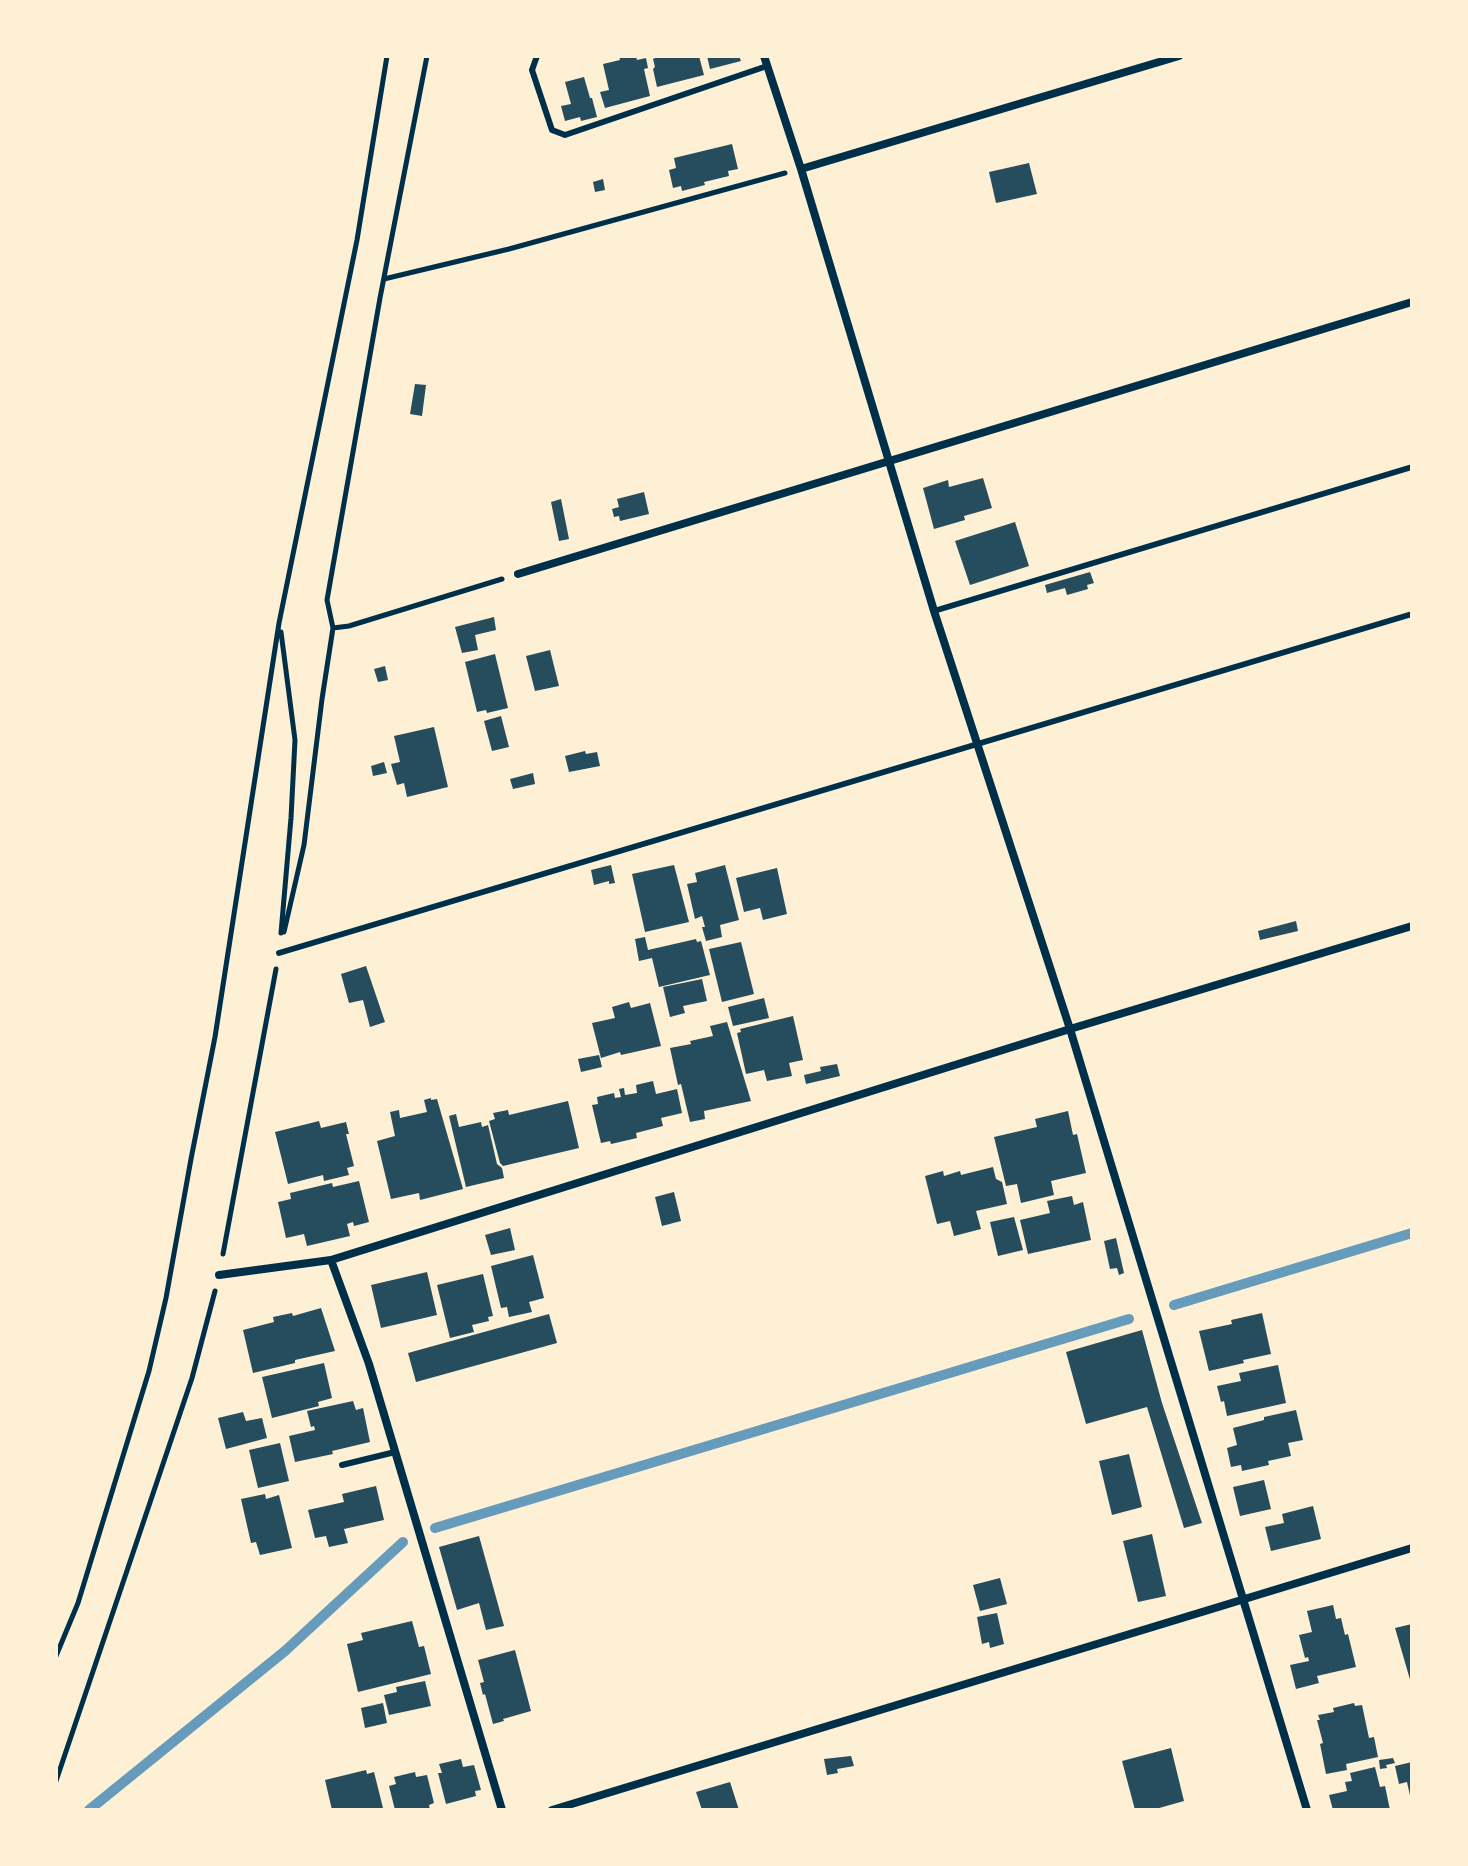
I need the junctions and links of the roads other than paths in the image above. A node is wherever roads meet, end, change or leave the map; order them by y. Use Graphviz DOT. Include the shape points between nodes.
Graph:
graph roads {
  1 [pos="537,56"];
  2 [pos="764,56"];
  3 [pos="1179,56"];
  4 [pos="767,66"];
  5 [pos="801,169"];
  6 [pos="1412,302"];
  7 [pos="890,461"];
  8 [pos="1412,467"];
  9 [pos="518,574"];
  10 [pos="934,611"];
  11 [pos="1412,614"];
  12 [pos="979,745"];
  13 [pos="1412,926"];
  14 [pos="279,953"];
  15 [pos="1070,1029"];
  16 [pos="331,1260"];
  17 [pos="219,1275"];
  18 [pos="395,1452"];
  19 [pos="342,1465"];
  20 [pos="1412,1548"];
  21 [pos="1243,1600"];
  22 [pos="502,1810"];
  23 [pos="552,1810"];
  24 [pos="1307,1810"];
  1 -- 4 [label="lane" via="532,70 552,130 565,135"];
  2 -- 4 [label="street"];
  3 -- 5 [label="street"];
  4 -- 5 [label="street"];
  5 -- 7 [label="street"];
  6 -- 7 [label="street"];
  7 -- 9 [label="street"];
  7 -- 10 [label="street"];
  8 -- 10 [label="lane"];
  10 -- 12 [label="street"];
  11 -- 12 [label="lane"];
  12 -- 14 [label="lane"];
  12 -- 15 [label="street"];
  13 -- 15 [label="street"];
  15 -- 16 [label="street"];
  15 -- 21 [label="street"];
  16 -- 17 [label="street"];
  16 -- 18 [label="street"];
  18 -- 19 [label="lane"];
  18 -- 22 [label="street"];
  20 -- 21 [label="street"];
  21 -- 23 [label="street"];
  21 -- 24 [label="street"];
}
